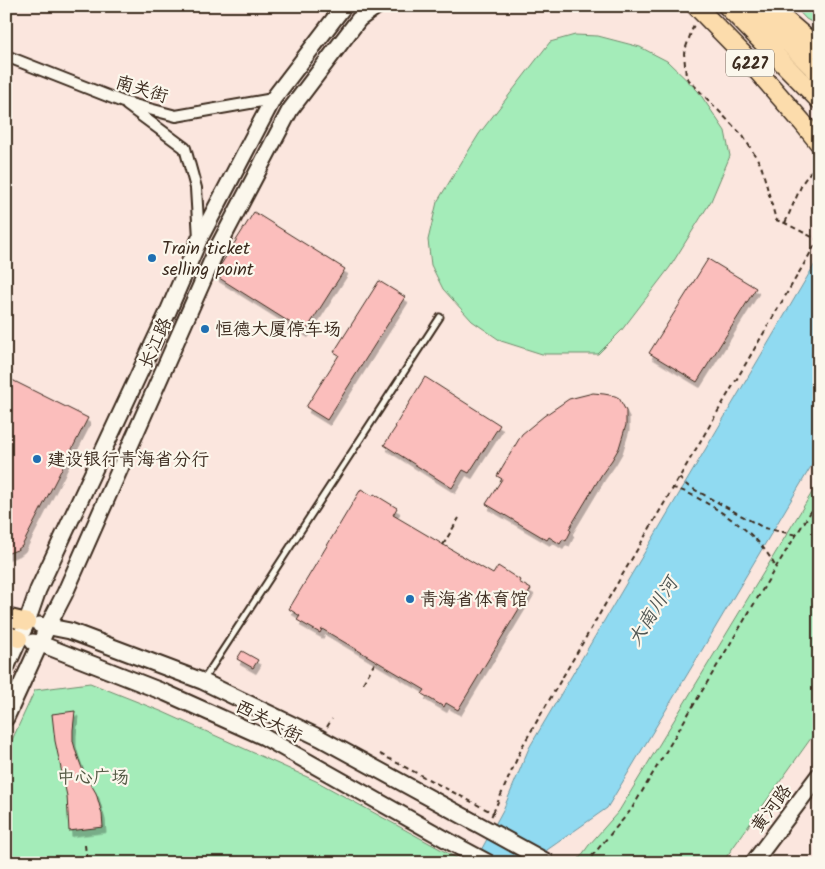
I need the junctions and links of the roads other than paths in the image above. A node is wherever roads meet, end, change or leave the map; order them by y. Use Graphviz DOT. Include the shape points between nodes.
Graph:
graph roads {
  1 [pos="344,6"];
  2 [pos="377,6"];
  3 [pos="726,6"];
  4 [pos="752,6"];
  5 [pos="769,6"];
  6 [pos="698,8"];
  7 [pos="818,48"];
  8 [pos="6,56"];
  9 [pos="819,74"];
  10 [pos="274,99"];
  11 [pos="819,100"];
  12 [pos="123,102"];
  13 [pos="819,143"];
  14 [pos="199,240"];
  15 [pos="440,317"];
  16 [pos="6,617"];
  17 [pos="27,622"];
  18 [pos="48,626"];
  19 [pos="13,636"];
  20 [pos="41,644"];
  21 [pos="6,668"];
  22 [pos="202,681"];
  23 [pos="6,718"];
  24 [pos="819,775"];
  25 [pos="489,863"];
  26 [pos="549,863"];
  27 [pos="752,863"];
  1 -- 10 [label="main road, 长江路"];
  2 -- 18 [label="main road, 长江路" via="353,27 290,110 217,249 66,593"];
  3 -- 11 [label="highway"];
  4 -- 9 [label="highway"];
  5 -- 7 [label="highway"];
  6 -- 13 [label="highway, G227" via="741,52"];
  8 -- 12 [label="street, 南关街"];
  10 -- 12 [label="street, 南关街" via="176,116"];
  10 -- 14 [label="main road, 长江路"];
  12 -- 14 [label="street" via="185,148 196,188"];
  14 -- 17 [label="main road, 长江路" via="38,590"];
  15 -- 22 [label="lane"];
  16 -- 17 [label="main road"];
  17 -- 18 [label="main road"];
  17 -- 19 [label="main road, 长江路"];
  18 -- 20 [label="main road, 长江路"];
  18 -- 22 [label="main road" via="70,631"];
  19 -- 20 [label="main road, 西关大街"];
  19 -- 21 [label="main road, 长江路"];
  20 -- 23 [label="main road, 长江路"];
  20 -- 25 [label="main road, 西关大街, bridge" via="166,693 264,737"];
  22 -- 26 [label="main road, bridge" via="320,738"];
  24 -- 27 [label="main road, 黄河路"];
}
